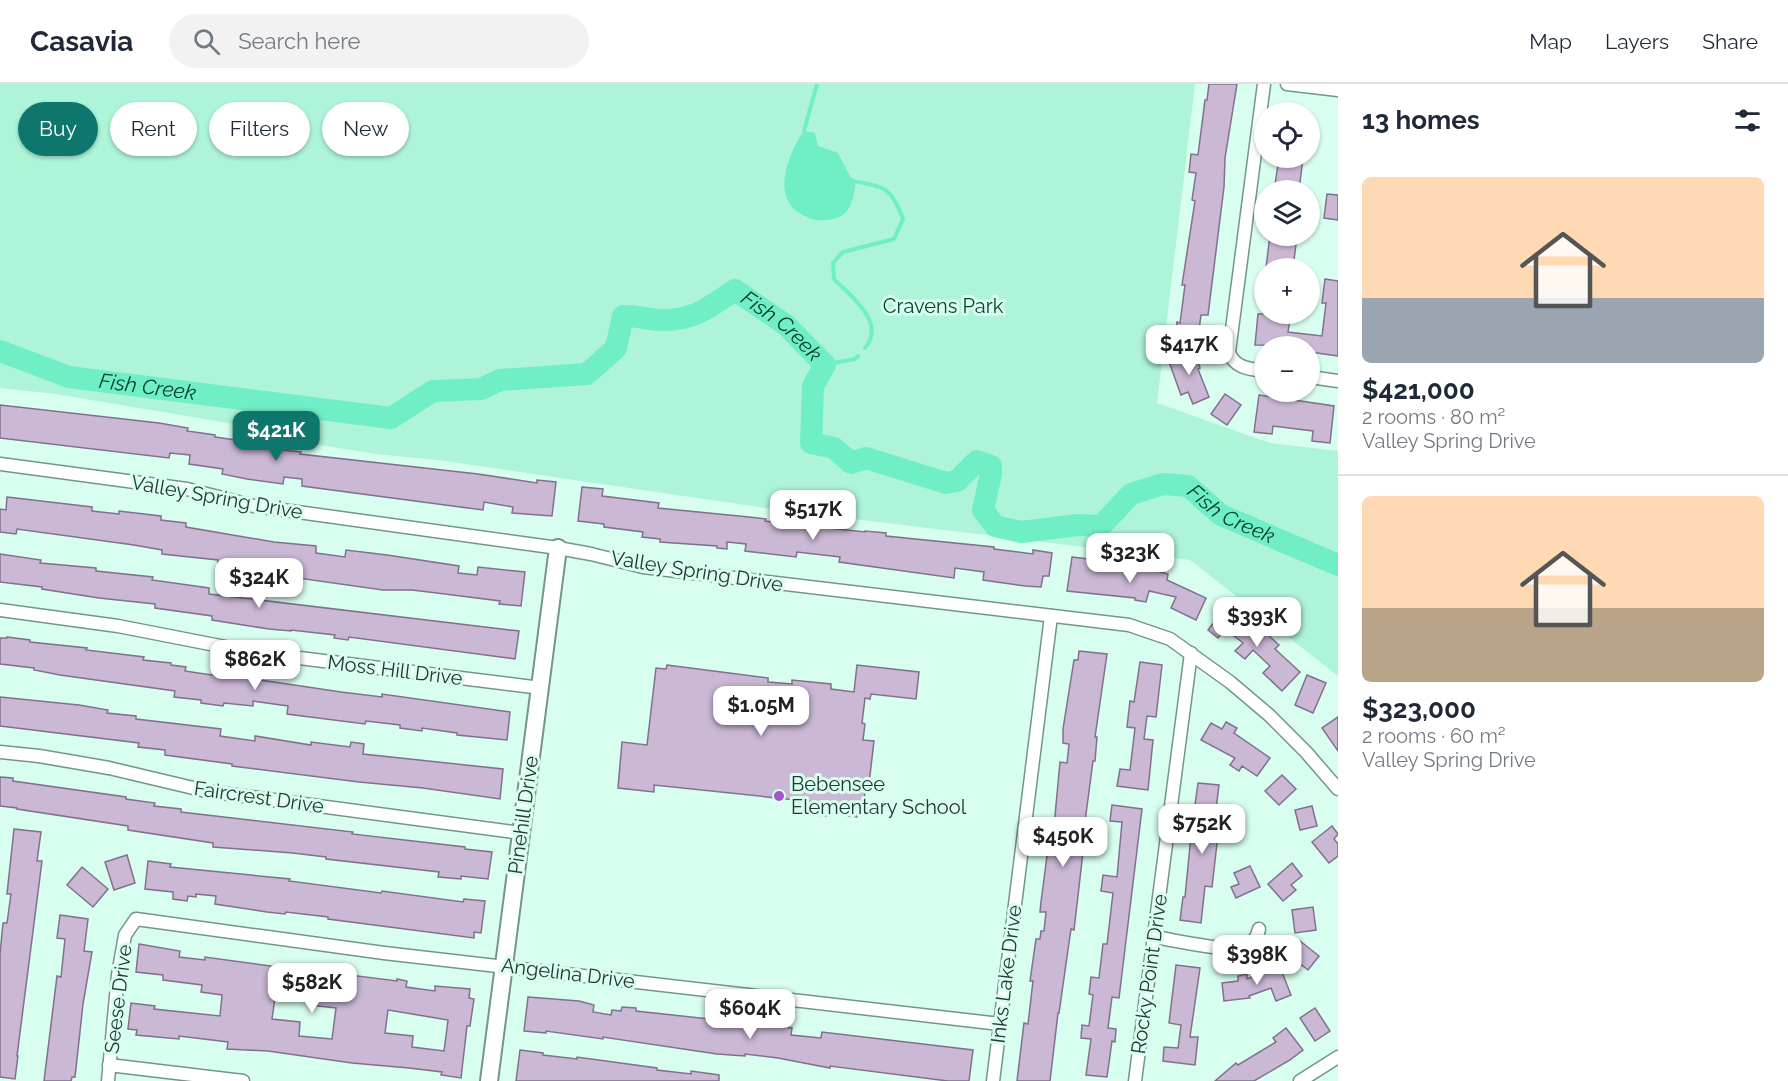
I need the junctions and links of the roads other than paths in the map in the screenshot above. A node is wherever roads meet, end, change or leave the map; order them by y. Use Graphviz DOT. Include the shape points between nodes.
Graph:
graph roads {
  1 [pos="1264,84"];
  2 [pos="1287,84"];
  3 [pos="1338,90"];
  4 [pos="1254,368"];
  5 [pos="1320,378"];
  6 [pos="1338,381"];
  7 [pos="0,464"];
  8 [pos="558,548"];
  9 [pos="0,610"];
  10 [pos="1051,616"];
  11 [pos="1191,653"];
  12 [pos="541,688"];
  13 [pos="0,752"];
  14 [pos="1338,789"];
  15 [pos="521,832"];
  16 [pos="136,919"];
  17 [pos="1259,929"];
  18 [pos="1154,937"];
  19 [pos="504,966"];
  20 [pos="1000,1024"];
  21 [pos="1338,1057"];
  22 [pos="109,1065"];
  23 [pos="108,1081"];
  24 [pos="243,1081"];
  25 [pos="489,1081"];
  26 [pos="993,1081"];
  27 [pos="1135,1081"];
  28 [pos="1300,1081"];
  1 -- 4 [label="street" via="1229,352 1238,365"];
  2 -- 3 [label="street"];
  5 -- 6 [label="street"];
  7 -- 8 [label="street, Valley Spring Drive" via="187,489 254,506"];
  8 -- 10 [label="street, Valley Spring Drive" via="644,567"];
  8 -- 12 [label="street, Pinehill Drive"];
  9 -- 12 [label="street, Moss Hill Drive" via="118,626 251,652"];
  10 -- 11 [label="street, Valley Spring Drive" via="1129,625 1170,639"];
  10 -- 20 [label="street, Inks Lake Drive"];
  11 -- 14 [label="street, Valley Spring Drive" via="1269,715"];
  11 -- 18 [label="street, Rocky Point Drive"];
  12 -- 15 [label="street, Pinehill Drive"];
  13 -- 15 [label="street, Faircrest Drive" via="109,768 206,791"];
  15 -- 19 [label="street, Pinehill Drive"];
  16 -- 19 [label="street, Angelina Drive"];
  16 -- 22 [label="street, Seese Drive" via="125,935"];
  17 -- 18 [label="street" via="1252,944 1241,948"];
  18 -- 27 [label="street, Rocky Point Drive"];
  19 -- 20 [label="street, Angelina Drive"];
  19 -- 25 [label="street, Pinehill Drive"];
  20 -- 26 [label="street, Inks Lake Drive"];
  21 -- 28 [label="street"];
  22 -- 23 [label="street, Seese Drive"];
  22 -- 24 [label="street"];
}
